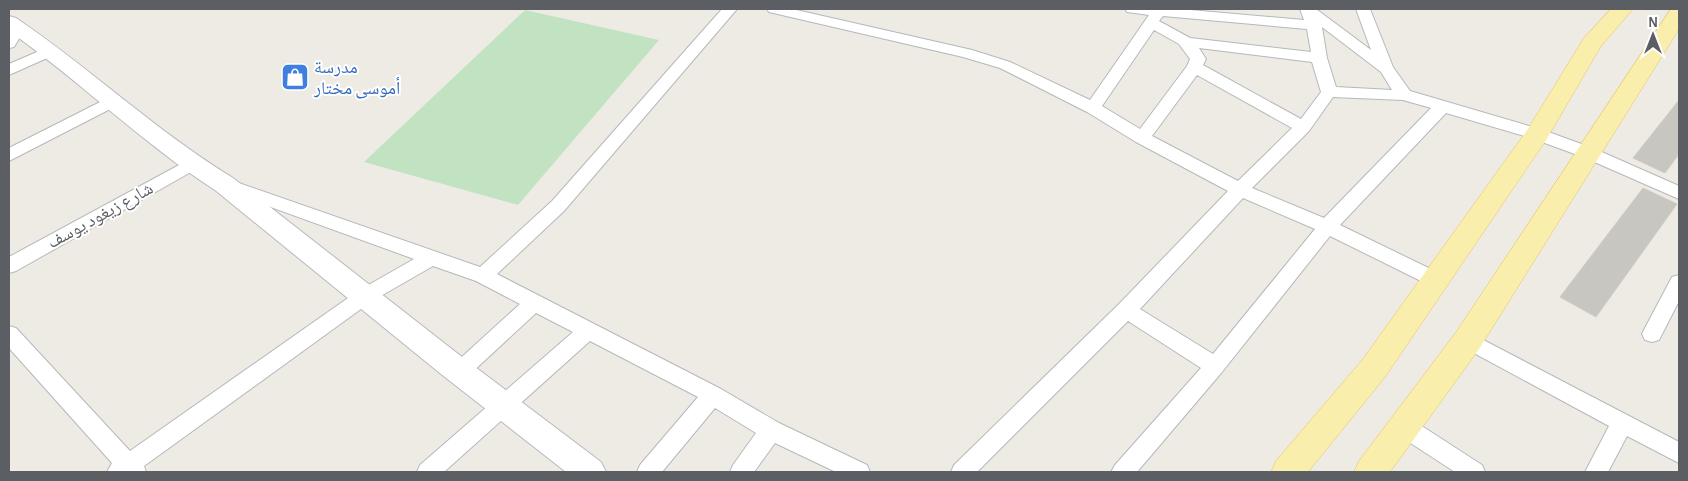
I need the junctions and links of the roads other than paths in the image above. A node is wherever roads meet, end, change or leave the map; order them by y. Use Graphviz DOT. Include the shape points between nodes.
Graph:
graph roads {
  1 [pos="730,9"];
  2 [pos="774,9"];
  3 [pos="1132,9"];
  4 [pos="1307,9"];
  5 [pos="1364,9"];
  6 [pos="1622,9"];
  7 [pos="1679,12"];
  8 [pos="1156,15"];
  9 [pos="1314,25"];
  10 [pos="11,32"];
  11 [pos="1188,42"];
  12 [pos="51,51"];
  13 [pos="1319,58"];
  14 [pos="1195,67"];
  15 [pos="1387,69"];
  16 [pos="9,70"];
  17 [pos="1329,92"];
  18 [pos="1404,95"];
  19 [pos="112,101"];
  20 [pos="1443,106"];
  21 [pos="1093,108"];
  22 [pos="1303,127"];
  23 [pos="1537,134"];
  24 [pos="1142,138"];
  25 [pos="1589,153"];
  26 [pos="9,155"];
  27 [pos="192,164"];
  28 [pos="224,184"];
  29 [pos="1240,190"];
  30 [pos="1679,193"];
  31 [pos="1327,227"];
  32 [pos="431,258"];
  33 [pos="9,266"];
  34 [pos="482,276"];
  35 [pos="1436,280"];
  36 [pos="1679,282"];
  37 [pos="365,296"];
  38 [pos="534,304"];
  39 [pos="1126,310"];
  40 [pos="588,331"];
  41 [pos="9,334"];
  42 [pos="1652,334"];
  43 [pos="1468,340"];
  44 [pos="1215,366"];
  45 [pos="460,371"];
  46 [pos="713,395"];
  47 [pos="502,406"];
  48 [pos="1622,423"];
  49 [pos="1403,426"];
  50 [pos="770,430"];
  51 [pos="1679,453"];
  52 [pos="127,470"];
  53 [pos="852,471"];
  54 [pos="428,472"];
  55 [pos="590,472"];
  56 [pos="648,472"];
  57 [pos="741,472"];
  58 [pos="962,472"];
  59 [pos="1123,472"];
  60 [pos="1288,472"];
  61 [pos="1370,472"];
  62 [pos="1474,472"];
  63 [pos="1596,472"];
  1 -- 34 [label="street" via="558,206"];
  2 -- 21 [label="street" via="967,53 1005,65"];
  3 -- 8 [label="street"];
  4 -- 9 [label="street"];
  4 -- 15 [label="street"];
  5 -- 15 [label="street"];
  6 -- 23 [label="main road" via="1592,43"];
  7 -- 25 [label="main road"];
  8 -- 9 [label="street"];
  8 -- 11 [label="street"];
  8 -- 21 [label="street"];
  9 -- 13 [label="street"];
  10 -- 12 [label="main road"];
  11 -- 13 [label="street"];
  11 -- 14 [label="street" via="1198,59"];
  12 -- 16 [label="street"];
  12 -- 19 [label="main road"];
  13 -- 17 [label="street"];
  14 -- 22 [label="street"];
  14 -- 24 [label="street"];
  15 -- 18 [label="street"];
  17 -- 18 [label="street"];
  17 -- 22 [label="street"];
  18 -- 20 [label="street"];
  19 -- 26 [label="street"];
  19 -- 27 [label="main road"];
  20 -- 23 [label="street"];
  20 -- 31 [label="street"];
  21 -- 24 [label="street"];
  22 -- 29 [label="street"];
  23 -- 25 [label="street"];
  23 -- 35 [label="main road"];
  24 -- 29 [label="street"];
  25 -- 30 [label="street"];
  25 -- 43 [label="main road"];
  27 -- 28 [label="main road"];
  27 -- 33 [label="street, شارع زيغود يوسف"];
  28 -- 32 [label="street"];
  28 -- 37 [label="main road"];
  29 -- 31 [label="street"];
  29 -- 39 [label="street"];
  31 -- 35 [label="street"];
  31 -- 44 [label="street"];
  32 -- 34 [label="street"];
  32 -- 37 [label="street"];
  34 -- 38 [label="street"];
  35 -- 60 [label="main road" via="1374,368"];
  36 -- 42 [label="street"];
  37 -- 45 [label="main road"];
  37 -- 52 [label="street"];
  38 -- 40 [label="street"];
  38 -- 45 [label="street"];
  39 -- 44 [label="street"];
  39 -- 58 [label="street"];
  40 -- 46 [label="street"];
  40 -- 47 [label="street"];
  41 -- 52 [label="street"];
  43 -- 48 [label="street"];
  43 -- 49 [label="main road"];
  44 -- 59 [label="street"];
  45 -- 47 [label="main road"];
  46 -- 50 [label="street"];
  46 -- 56 [label="street"];
  47 -- 54 [label="street"];
  47 -- 55 [label="main road"];
  48 -- 51 [label="street"];
  48 -- 63 [label="street"];
  49 -- 61 [label="main road"];
  49 -- 62 [label="street"];
  50 -- 53 [label="street"];
  50 -- 57 [label="street"];
}
